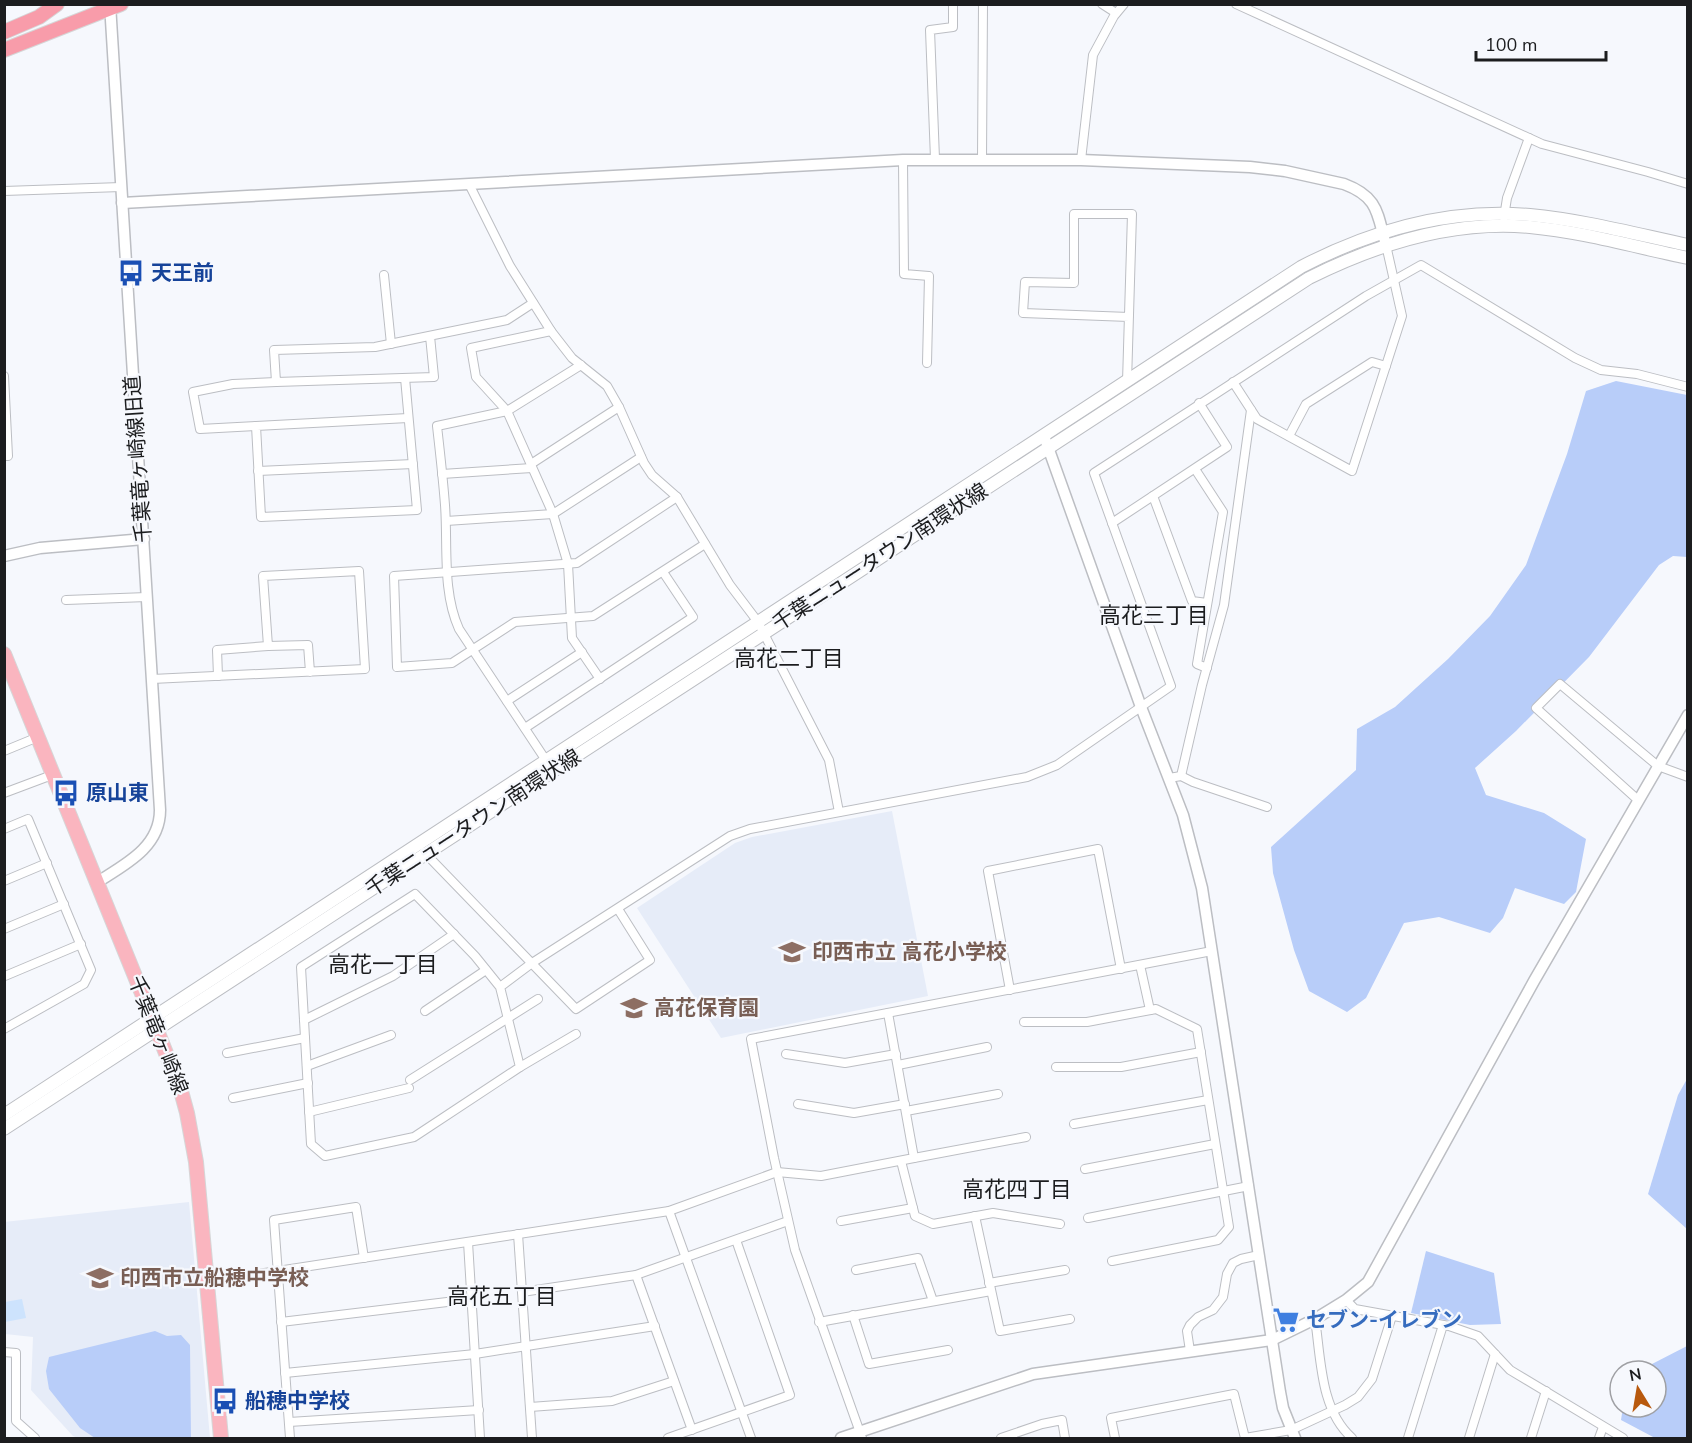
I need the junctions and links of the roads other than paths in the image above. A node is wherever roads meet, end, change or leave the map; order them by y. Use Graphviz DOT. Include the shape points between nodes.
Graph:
graph roads {
  1 [pos="50,4"];
  2 [pos="57,4"];
  3 [pos="953,4"];
  4 [pos="983,4"];
  5 [pos="1102,4"];
  6 [pos="1124,4"];
  7 [pos="1236,4"];
  8 [pos="114,6"];
  9 [pos="1116,13"];
  10 [pos="4,23"];
  11 [pos="4,32"];
  12 [pos="4,50"];
  13 [pos="1529,138"];
  14 [pos="935,159"];
  15 [pos="982,159"];
  16 [pos="903,160"];
  17 [pos="1082,160"];
  18 [pos="470,184"];
  19 [pos="1688,184"];
  20 [pos="121,187"];
  21 [pos="4,191"];
  22 [pos="122,203"];
  23 [pos="1504,220"];
  24 [pos="1382,232"];
  25 [pos="1386,245"];
  26 [pos="1688,245"];
  27 [pos="1688,258"];
  28 [pos="384,275"];
  29 [pos="1394,282"];
  30 [pos="533,303"];
  31 [pos="1129,317"];
  32 [pos="551,331"];
  33 [pos="430,336"];
  34 [pos="391,344"];
  35 [pos="927,363"];
  36 [pos="581,365"];
  37 [pos="1386,366"];
  38 [pos="4,376"];
  39 [pos="405,378"];
  40 [pos="276,382"];
  41 [pos="1127,382"];
  42 [pos="1233,382"];
  43 [pos="1688,387"];
  44 [pos="1199,404"];
  45 [pos="619,407"];
  46 [pos="1251,410"];
  47 [pos="507,411"];
  48 [pos="408,418"];
  49 [pos="256,426"];
  50 [pos="1289,436"];
  51 [pos="1046,442"];
  52 [pos="4,456"];
  53 [pos="641,457"];
  54 [pos="412,464"];
  55 [pos="532,466"];
  56 [pos="1195,469"];
  57 [pos="258,471"];
  58 [pos="442,474"];
  59 [pos="1153,496"];
  60 [pos="676,497"];
  61 [pos="553,513"];
  62 [pos="446,521"];
  63 [pos="1112,523"];
  64 [pos="144,539"];
  65 [pos="705,544"];
  66 [pos="4,556"];
  67 [pos="568,564"];
  68 [pos="448,572"];
  69 [pos="663,572"];
  70 [pos="147,597"];
  71 [pos="66,600"];
  72 [pos="1207,603"];
  73 [pos="571,618"];
  74 [pos="761,628"];
  75 [pos="268,646"];
  76 [pos="473,650"];
  77 [pos="582,652"];
  78 [pos="4,654"];
  79 [pos="1207,668"];
  80 [pos="310,672"];
  81 [pos="218,676"];
  82 [pos="600,678"];
  83 [pos="152,679"];
  84 [pos="507,701"];
  85 [pos="1141,707"];
  86 [pos="1688,715"];
  87 [pos="525,728"];
  88 [pos="38,737"];
  89 [pos="4,751"];
  90 [pos="550,766"];
  91 [pos="1658,766"];
  92 [pos="52,775"];
  93 [pos="1181,776"];
  94 [pos="1688,777"];
  95 [pos="1169,778"];
  96 [pos="4,793"];
  97 [pos="1638,800"];
  98 [pos="1267,807"];
  99 [pos="839,812"];
  100 [pos="4,829"];
  101 [pos="421,850"];
  102 [pos="47,863"];
  103 [pos="4,881"];
  104 [pos="96,883"];
  105 [pos="64,904"];
  106 [pos="618,909"];
  107 [pos="4,929"];
  108 [pos="454,934"];
  109 [pos="81,944"];
  110 [pos="1212,951"];
  111 [pos="532,963"];
  112 [pos="1140,965"];
  113 [pos="1121,969"];
  114 [pos="486,970"];
  115 [pos="5,976"];
  116 [pos="500,987"];
  117 [pos="1010,990"];
  118 [pos="538,999"];
  119 [pos="1150,1010"];
  120 [pos="425,1011"];
  121 [pos="888,1013"];
  122 [pos="507,1017"];
  123 [pos="304,1020"];
  124 [pos="1024,1022"];
  125 [pos="154,1024"];
  126 [pos="4,1029"];
  127 [pos="576,1034"];
  128 [pos="391,1035"];
  129 [pos="305,1038"];
  130 [pos="987,1047"];
  131 [pos="1201,1052"];
  132 [pos="227,1053"];
  133 [pos="786,1054"];
  134 [pos="896,1054"];
  135 [pos="898,1065"];
  136 [pos="307,1066"];
  137 [pos="520,1067"];
  138 [pos="1056,1067"];
  139 [pos="308,1083"];
  140 [pos="998,1094"];
  141 [pos="233,1098"];
  142 [pos="1208,1100"];
  143 [pos="798,1104"];
  144 [pos="905,1108"];
  145 [pos="309,1112"];
  146 [pos="4,1115"];
  147 [pos="1074,1124"];
  148 [pos="4,1129"];
  149 [pos="1026,1137"];
  150 [pos="1215,1144"];
  151 [pos="914,1158"];
  152 [pos="901,1161"];
  153 [pos="1085,1169"];
  154 [pos="777,1172"];
  155 [pos="1249,1186"];
  156 [pos="1222,1191"];
  157 [pos="913,1208"];
  158 [pos="669,1211"];
  159 [pos="975,1216"];
  160 [pos="1088,1218"];
  161 [pos="788,1221"];
  162 [pos="841,1221"];
  163 [pos="1060,1224"];
  164 [pos="518,1234"];
  165 [pos="736,1239"];
  166 [pos="468,1242"];
  167 [pos="1259,1255"];
  168 [pos="686,1257"];
  169 [pos="364,1258"];
  170 [pos="1112,1261"];
  171 [pos="856,1269"];
  172 [pos="1065,1270"];
  173 [pos="278,1271"];
  174 [pos="636,1275"];
  175 [pos="206,1282"];
  176 [pos="990,1287"];
  177 [pos="522,1292"];
  178 [pos="472,1299"];
  179 [pos="1346,1300"];
  180 [pos="933,1301"];
  181 [pos="853,1316"];
  182 [pos="1392,1316"];
  183 [pos="1070,1319"];
  184 [pos="1315,1319"];
  185 [pos="281,1322"];
  186 [pos="819,1322"];
  187 [pos="1443,1325"];
  188 [pos="655,1326"];
  189 [pos="1272,1340"];
  190 [pos="526,1346"];
  191 [pos="948,1350"];
  192 [pos="1190,1351"];
  193 [pos="4,1353"];
  194 [pos="475,1354"];
  195 [pos="1495,1354"];
  196 [pos="285,1373"];
  197 [pos="674,1381"];
  198 [pos="1546,1391"];
  199 [pos="4,1400"];
  200 [pos="16,1401"];
  201 [pos="530,1407"];
  202 [pos="478,1410"];
  203 [pos="1332,1411"];
  204 [pos="741,1412"];
  205 [pos="289,1422"];
  206 [pos="1603,1427"];
  207 [pos="692,1430"];
  208 [pos="1293,1434"];
  209 [pos="861,1435"];
  210 [pos="35,1438"];
  211 [pos="221,1438"];
  212 [pos="290,1438"];
  213 [pos="480,1438"];
  214 [pos="532,1438"];
  215 [pos="668,1438"];
  216 [pos="751,1438"];
  217 [pos="841,1438"];
  218 [pos="1001,1438"];
  219 [pos="1065,1438"];
  220 [pos="1115,1438"];
  221 [pos="1352,1438"];
  222 [pos="1408,1438"];
  223 [pos="1470,1438"];
  224 [pos="1531,1438"];
  225 [pos="1599,1438"];
  226 [pos="1623,1438"];
  1 -- 10 [label="highway"];
  2 -- 11 [label="highway" via="39,17"];
  3 -- 14 [label="street" via="952,27 930,30"];
  4 -- 15 [label="street"];
  5 -- 9 [label="street"];
  6 -- 9 [label="street"];
  7 -- 13 [label="street"];
  8 -- 12 [label="highway"];
  8 -- 20 [label="street, 千葉竜ヶ崎線旧道"];
  9 -- 17 [label="street" via="1093,55"];
  13 -- 19 [label="street"];
  13 -- 23 [label="street" via="1507,198"];
  14 -- 15 [label="street"];
  14 -- 16 [label="street"];
  15 -- 17 [label="street"];
  16 -- 18 [label="street"];
  16 -- 35 [label="street" via="904,274 929,276"];
  17 -- 24 [label="street" via="1260,168 1344,184 1357,189 1374,204"];
  18 -- 22 [label="street"];
  18 -- 30 [label="street" via="510,266"];
  20 -- 21 [label="street"];
  20 -- 22 [label="street, 千葉竜ヶ崎線旧道"];
  22 -- 64 [label="street, 千葉竜ヶ崎線旧道"];
  23 -- 24 [label="main road, 千葉ニュータウン南環状線" via="1460,216"];
  23 -- 25 [label="main road, 千葉ニュータウン南環状線"];
  23 -- 26 [label="main road, 千葉ニュータウン南環状線" via="1565,220"];
  23 -- 27 [label="main road, 千葉ニュータウン南環状線"];
  24 -- 25 [label="street"];
  24 -- 41 [label="main road, 千葉ニュータウン南環状線" via="1301,267"];
  25 -- 29 [label="street"];
  25 -- 51 [label="main road, 千葉ニュータウン南環状線" via="1309,278"];
  28 -- 34 [label="street"];
  29 -- 37 [label="street" via="1402,316"];
  29 -- 42 [label="street"];
  29 -- 43 [label="street" via="1421,265 1601,370 1638,374"];
  30 -- 32 [label="street"];
  30 -- 33 [label="street" via="507,320"];
  31 -- 31 [label="street" via="1132,214 1074,214 1074,283 1025,282 1023,313"];
  31 -- 41 [label="street"];
  32 -- 36 [label="street"];
  32 -- 47 [label="street" via="471,348 476,377"];
  33 -- 34 [label="street"];
  33 -- 39 [label="street" via="434,377"];
  34 -- 40 [label="street" via="274,350"];
  36 -- 45 [label="street" via="607,387"];
  36 -- 47 [label="street"];
  37 -- 50 [label="street" via="1371,362 1306,404"];
  37 -- 50 [label="street" via="1352,471"];
  38 -- 52 [label="street" via="8,456"];
  39 -- 40 [label="street"];
  39 -- 48 [label="street"];
  40 -- 49 [label="street" via="233,384 193,393 200,429"];
  41 -- 51 [label="main road, 千葉ニュータウン南環状線"];
  42 -- 44 [label="street"];
  42 -- 46 [label="street"];
  44 -- 56 [label="street" via="1227,447"];
  44 -- 63 [label="street" via="1094,473"];
  45 -- 53 [label="street"];
  45 -- 55 [label="street"];
  46 -- 50 [label="street" via="1257,419"];
  46 -- 79 [label="street" via="1224,605"];
  47 -- 55 [label="street"];
  47 -- 58 [label="street" via="437,426"];
  48 -- 49 [label="street"];
  48 -- 54 [label="street"];
  49 -- 57 [label="street"];
  51 -- 74 [label="main road, 千葉ニュータウン南環状線"];
  51 -- 85 [label="street"];
  53 -- 60 [label="street" via="652,475"];
  53 -- 61 [label="street"];
  54 -- 57 [label="street"];
  54 -- 57 [label="street" via="417,510 261,517"];
  55 -- 58 [label="street"];
  55 -- 61 [label="street"];
  56 -- 59 [label="street"];
  56 -- 72 [label="street" via="1223,512"];
  58 -- 62 [label="street"];
  59 -- 63 [label="street"];
  59 -- 72 [label="street" via="1192,600"];
  60 -- 65 [label="street"];
  60 -- 67 [label="street" via="577,563"];
  61 -- 62 [label="street"];
  61 -- 67 [label="street"];
  62 -- 68 [label="street"];
  63 -- 85 [label="street" via="1171,686"];
  64 -- 66 [label="street" via="40,548"];
  64 -- 70 [label="street, 千葉竜ヶ崎線旧道"];
  65 -- 69 [label="street"];
  65 -- 74 [label="street"];
  67 -- 68 [label="street"];
  67 -- 73 [label="street"];
  68 -- 76 [label="street" via="452,610"];
  68 -- 76 [label="street" via="394,576 397,667 452,663"];
  69 -- 73 [label="street" via="593,616"];
  69 -- 82 [label="street" via="693,617"];
  70 -- 71 [label="street"];
  70 -- 83 [label="street, 千葉竜ヶ崎線旧道"];
  72 -- 79 [label="street" via="1197,664"];
  73 -- 76 [label="street" via="515,622"];
  73 -- 77 [label="street" via="572,638"];
  74 -- 90 [label="main road, 千葉ニュータウン南環状線"];
  74 -- 99 [label="street" via="829,760"];
  75 -- 80 [label="street" via="308,645"];
  75 -- 80 [label="street" via="262,576 359,571 365,669"];
  75 -- 81 [label="street" via="217,650"];
  76 -- 84 [label="street"];
  77 -- 82 [label="street"];
  77 -- 84 [label="street"];
  78 -- 88 [label="main road, 千葉竜ヶ崎線"];
  79 -- 93 [label="street"];
  80 -- 81 [label="street"];
  81 -- 83 [label="street"];
  82 -- 87 [label="street"];
  83 -- 104 [label="street, 千葉竜ヶ崎線旧道" via="159,825 144,850"];
  84 -- 87 [label="street"];
  85 -- 95 [label="street"];
  85 -- 99 [label="street" via="1044,771"];
  86 -- 91 [label="street"];
  87 -- 90 [label="street"];
  88 -- 89 [label="street"];
  88 -- 92 [label="main road, 千葉竜ヶ崎線"];
  90 -- 101 [label="main road, 千葉ニュータウン南環状線"];
  91 -- 94 [label="street"];
  91 -- 97 [label="street"];
  91 -- 97 [label="street" via="1560,684 1536,708"];
  92 -- 96 [label="street"];
  92 -- 104 [label="main road, 千葉竜ヶ崎線"];
  93 -- 95 [label="street"];
  93 -- 98 [label="street"];
  95 -- 110 [label="street" via="1202,888"];
  97 -- 179 [label="street" via="1368,1282"];
  99 -- 106 [label="street" via="730,836"];
  100 -- 102 [label="street" via="28,819"];
  101 -- 111 [label="street"];
  101 -- 125 [label="main road, 千葉ニュータウン南環状線"];
  102 -- 103 [label="street"];
  102 -- 105 [label="street"];
  104 -- 125 [label="main road, 千葉竜ヶ崎線"];
  105 -- 107 [label="street"];
  105 -- 109 [label="street"];
  106 -- 111 [label="street"];
  106 -- 111 [label="street" via="650,960 576,1009"];
  108 -- 114 [label="street"];
  108 -- 123 [label="street" via="393,976"];
  108 -- 123 [label="street" via="415,894 302,968"];
  109 -- 115 [label="street"];
  109 -- 126 [label="street" via="91,970 84,984"];
  110 -- 112 [label="street"];
  110 -- 155 [label="street"];
  111 -- 116 [label="street"];
  112 -- 113 [label="street"];
  112 -- 119 [label="street"];
  113 -- 117 [label="street"];
  113 -- 117 [label="street" via="1098,849 987,871"];
  114 -- 116 [label="street"];
  114 -- 120 [label="street"];
  116 -- 122 [label="street"];
  117 -- 121 [label="street"];
  118 -- 122 [label="street"];
  119 -- 124 [label="street" via="1087,1022"];
  119 -- 131 [label="street" via="1197,1029"];
  121 -- 134 [label="street"];
  121 -- 154 [label="street" via="751,1039"];
  122 -- 137 [label="street"];
  122 -- 145 [label="street" via="409,1084"];
  123 -- 129 [label="street"];
  125 -- 146 [label="main road, 千葉ニュータウン南環状線"];
  125 -- 148 [label="main road, 千葉ニュータウン南環状線"];
  125 -- 175 [label="main road, 千葉竜ヶ崎線" via="181,1091 193,1136"];
  127 -- 137 [label="street"];
  128 -- 136 [label="street"];
  129 -- 132 [label="street"];
  129 -- 136 [label="street"];
  130 -- 135 [label="street"];
  131 -- 138 [label="street" via="1121,1066"];
  131 -- 142 [label="street"];
  133 -- 134 [label="street" via="845,1063"];
  134 -- 135 [label="street"];
  135 -- 144 [label="street"];
  136 -- 139 [label="street"];
  137 -- 145 [label="street" via="414,1137 325,1156 311,1144"];
  139 -- 141 [label="street"];
  139 -- 145 [label="street"];
  140 -- 144 [label="street"];
  142 -- 147 [label="street"];
  142 -- 150 [label="street"];
  143 -- 144 [label="street" via="854,1113"];
  144 -- 151 [label="street"];
  149 -- 151 [label="street"];
  150 -- 153 [label="street"];
  150 -- 156 [label="street"];
  151 -- 152 [label="street"];
  152 -- 154 [label="street" via="820,1176"];
  152 -- 157 [label="street"];
  154 -- 158 [label="street"];
  154 -- 161 [label="street"];
  155 -- 156 [label="street"];
  155 -- 167 [label="street"];
  156 -- 160 [label="street"];
  156 -- 170 [label="street" via="1229,1227 1218,1240"];
  157 -- 159 [label="street" via="915,1216 933,1224"];
  157 -- 162 [label="street"];
  158 -- 164 [label="street"];
  158 -- 168 [label="street"];
  159 -- 163 [label="street" via="993,1213"];
  159 -- 176 [label="street"];
  161 -- 165 [label="street"];
  161 -- 186 [label="street"];
  164 -- 166 [label="street"];
  164 -- 177 [label="street"];
  165 -- 168 [label="street"];
  165 -- 204 [label="street" via="790,1395"];
  166 -- 169 [label="street"];
  166 -- 178 [label="street"];
  167 -- 189 [label="street"];
  167 -- 192 [label="street" via="1233,1263 1223,1297 1187,1331"];
  168 -- 174 [label="street"];
  168 -- 204 [label="street"];
  169 -- 173 [label="street"];
  169 -- 173 [label="street" via="356,1207 274,1220"];
  171 -- 180 [label="street" via="918,1258"];
  172 -- 176 [label="street"];
  173 -- 175 [label="street"];
  173 -- 185 [label="street"];
  174 -- 177 [label="street"];
  174 -- 188 [label="street"];
  175 -- 211 [label="main road, 千葉竜ヶ崎線"];
  176 -- 180 [label="street"];
  176 -- 183 [label="street" via="1000,1331"];
  177 -- 190 [label="street"];
  178 -- 185 [label="street"];
  178 -- 194 [label="street"];
  179 -- 182 [label="street" via="1355,1309"];
  179 -- 184 [label="street"];
  180 -- 181 [label="street"];
  181 -- 186 [label="street"];
  181 -- 191 [label="street" via="870,1365"];
  182 -- 187 [label="street"];
  182 -- 203 [label="street" via="1368,1385 1352,1401"];
  184 -- 189 [label="street"];
  184 -- 203 [label="street"];
  185 -- 196 [label="street"];
  186 -- 209 [label="street"];
  187 -- 195 [label="street" via="1478,1336"];
  187 -- 222 [label="street"];
  188 -- 190 [label="street"];
  188 -- 197 [label="street"];
  189 -- 192 [label="street"];
  189 -- 208 [label="street" via="1283,1408"];
  190 -- 194 [label="street"];
  190 -- 201 [label="street"];
  192 -- 209 [label="street" via="1033,1374"];
  193 -- 200 [label="street" via="16,1353"];
  194 -- 196 [label="street"];
  194 -- 202 [label="street"];
  195 -- 198 [label="street" via="1510,1370"];
  195 -- 223 [label="street"];
  196 -- 205 [label="street"];
  197 -- 201 [label="street" via="620,1399"];
  197 -- 207 [label="street"];
  198 -- 206 [label="street"];
  198 -- 224 [label="street"];
  199 -- 200 [label="street"];
  200 -- 210 [label="street" via="16,1421"];
  201 -- 214 [label="street"];
  202 -- 205 [label="street"];
  202 -- 213 [label="street"];
  203 -- 208 [label="street"];
  203 -- 221 [label="street"];
  204 -- 207 [label="street"];
  204 -- 216 [label="street"];
  205 -- 212 [label="street"];
  206 -- 225 [label="street"];
  206 -- 226 [label="street"];
  207 -- 215 [label="street"];
  208 -- 220 [label="street" via="1245,1438 1234,1394 1111,1418"];
  209 -- 217 [label="street"];
  218 -- 219 [label="street" via="1062,1420"];
}
